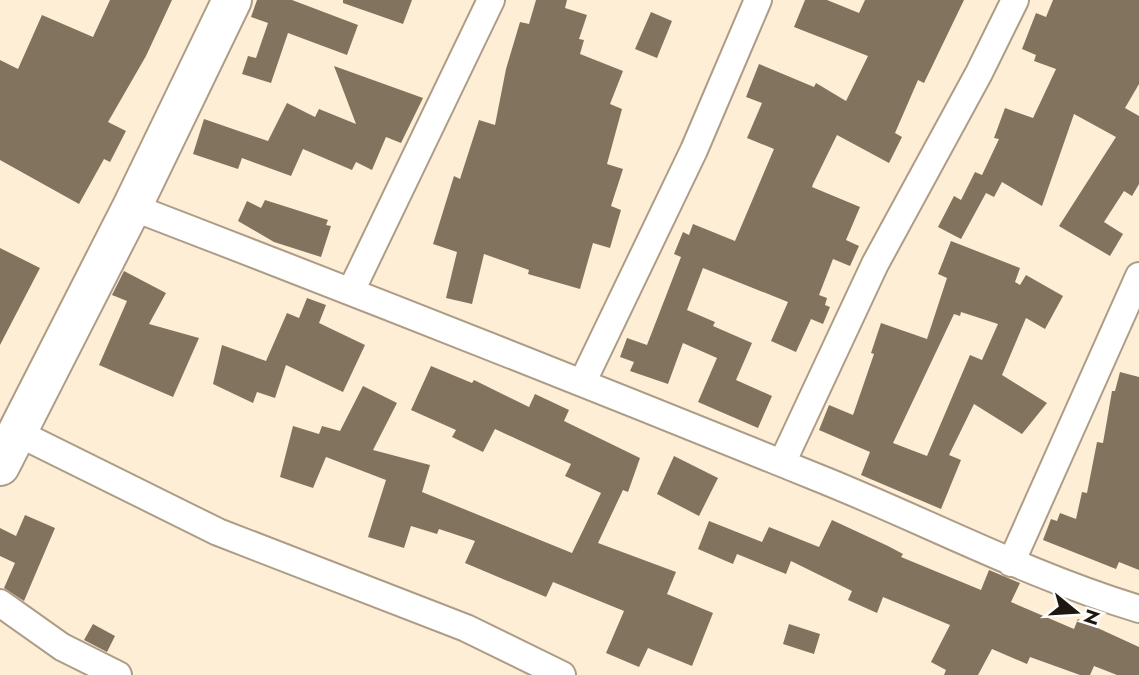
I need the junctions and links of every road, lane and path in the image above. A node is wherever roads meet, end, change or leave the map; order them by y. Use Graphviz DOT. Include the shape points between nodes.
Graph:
graph roads {
  1 [pos="232,0"];
  2 [pos="491,0"];
  3 [pos="758,0"];
  4 [pos="1015,0"];
  5 [pos="132,207"];
  6 [pos="1139,276"];
  7 [pos="351,291"];
  8 [pos="583,381"];
  9 [pos="18,433"];
  10 [pos="782,463"];
  11 [pos="0,466"];
  12 [pos="1011,563"];
  13 [pos="0,603"];
  14 [pos="1139,609"];
  15 [pos="118,675"];
  16 [pos="562,675"];
  1 -- 5 [label="street"];
  2 -- 7 [label="street"];
  3 -- 8 [label="street" via="694,150"];
  4 -- 10 [label="street" via="875,264"];
  5 -- 7 [label="street"];
  5 -- 9 [label="street"];
  6 -- 12 [label="street"];
  7 -- 8 [label="street"];
  8 -- 10 [label="street"];
  9 -- 11 [label="street"];
  9 -- 16 [label="street" via="218,532 466,628"];
  10 -- 12 [label="street"];
  12 -- 14 [label="street"];
  13 -- 15 [label="street" via="62,646"];
}
